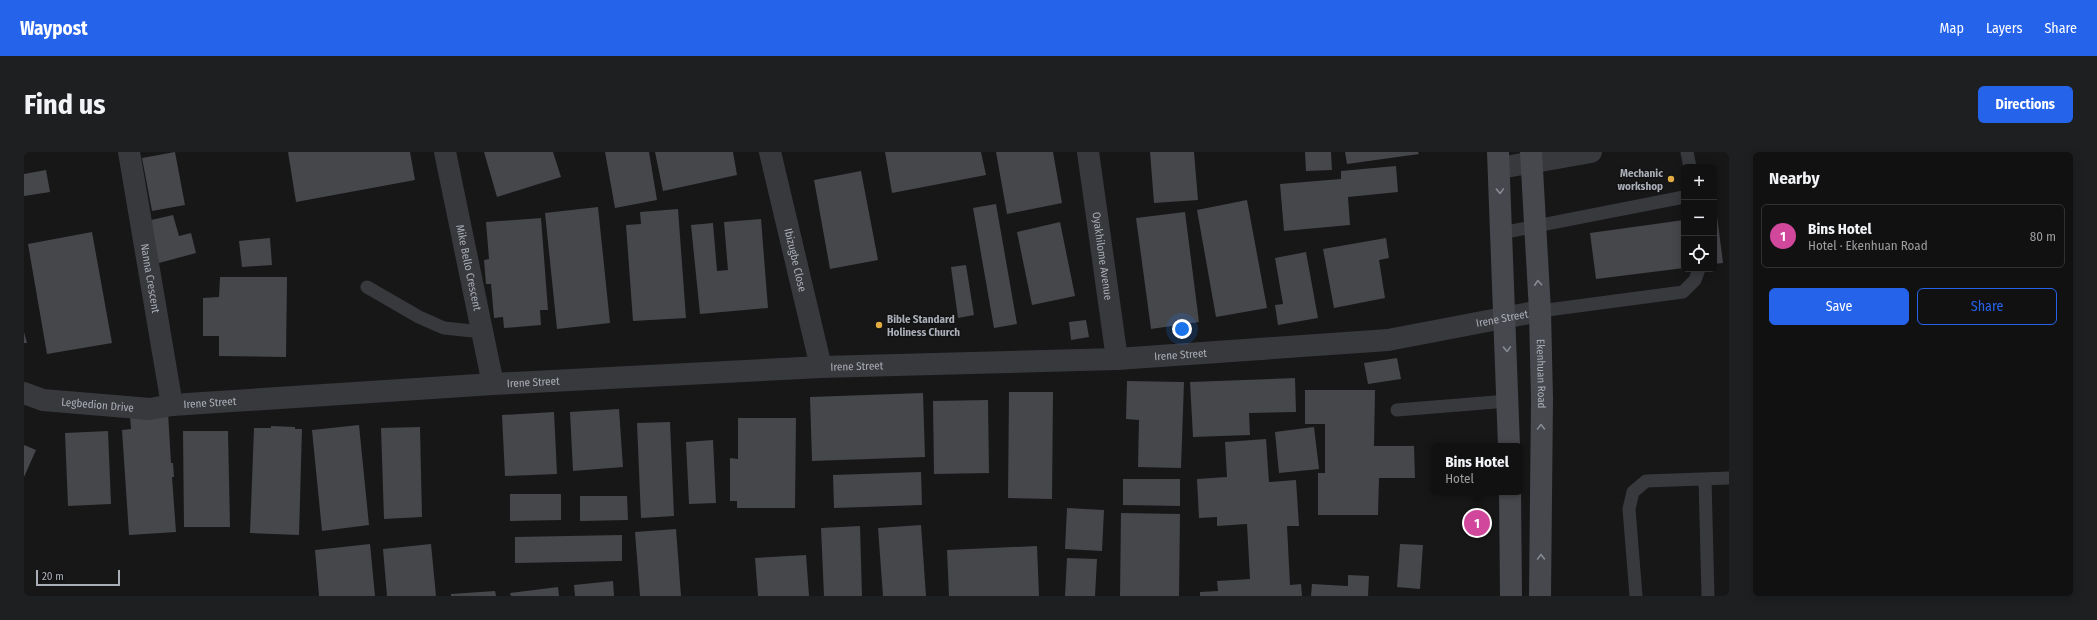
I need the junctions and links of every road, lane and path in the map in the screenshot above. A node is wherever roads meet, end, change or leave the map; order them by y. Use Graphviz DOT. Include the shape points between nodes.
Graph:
graph roads {
  1 [pos="129,152"];
  2 [pos="445,152"];
  3 [pos="770,152"];
  4 [pos="1088,152"];
  5 [pos="1591,152"];
  6 [pos="1687,152"];
  7 [pos="1532,157"];
  8 [pos="1499,160"];
  9 [pos="1689,164"];
  10 [pos="1681,198"];
  11 [pos="1534,228"];
  12 [pos="1501,233"];
  13 [pos="1698,272"];
  14 [pos="368,287"];
  15 [pos="1540,311"];
  16 [pos="1505,317"];
  17 [pos="482,332"];
  18 [pos="1117,359"];
  19 [pos="821,368"];
  20 [pos="493,384"];
  21 [pos="24,393"];
  22 [pos="1508,401"];
  23 [pos="172,405"];
  24 [pos="1397,410"];
  25 [pos="1509,443"];
  26 [pos="1729,478"];
  27 [pos="1705,479"];
  28 [pos="1510,495"];
  29 [pos="1511,596"];
  30 [pos="1540,596"];
  31 [pos="1636,596"];
  32 [pos="1708,596"];
  1 -- 23 [label="street, Nanna Crescent"];
  2 -- 17 [label="street, Mike Bello Crescent"];
  3 -- 19 [label="street, Ibizugbe Close"];
  4 -- 18 [label="street, Oyakhilome Avenue"];
  5 -- 7 [label="street"];
  6 -- 9 [label="lane"];
  7 -- 8 [label="street"];
  7 -- 11 [label="main road, Ekenhuan Road"];
  8 -- 12 [label="main road, one-way"];
  10 -- 11 [label="lane"];
  11 -- 12 [label="lane"];
  15 -- 11 [label="main road, Ekenhuan Road, one-way"];
  12 -- 16 [label="main road"];
  13 -- 15 [label="lane" via="1695,280 1683,292"];
  14 -- 17 [label="lane" via="441,327"];
  15 -- 16 [label="street, Irene Street"];
  30 -- 15 [label="main road, Ekenhuan Road, one-way"];
  16 -- 18 [label="street, Irene Street" via="1388,340"];
  16 -- 22 [label="main road, one-way"];
  17 -- 20 [label="street, Mike Bello Crescent"];
  18 -- 19 [label="street, Irene Street"];
  19 -- 20 [label="street, Irene Street"];
  20 -- 23 [label="street, Irene Street"];
  21 -- 23 [label="street, Legbedion Drive" via="43,400 150,409"];
  22 -- 24 [label="lane"];
  22 -- 25 [label="main road"];
  26 -- 27 [label="lane"];
  27 -- 31 [label="lane" via="1646,481 1633,492 1629,509"];
  27 -- 32 [label="lane"];
  28 -- 29 [label="main road"];
}
